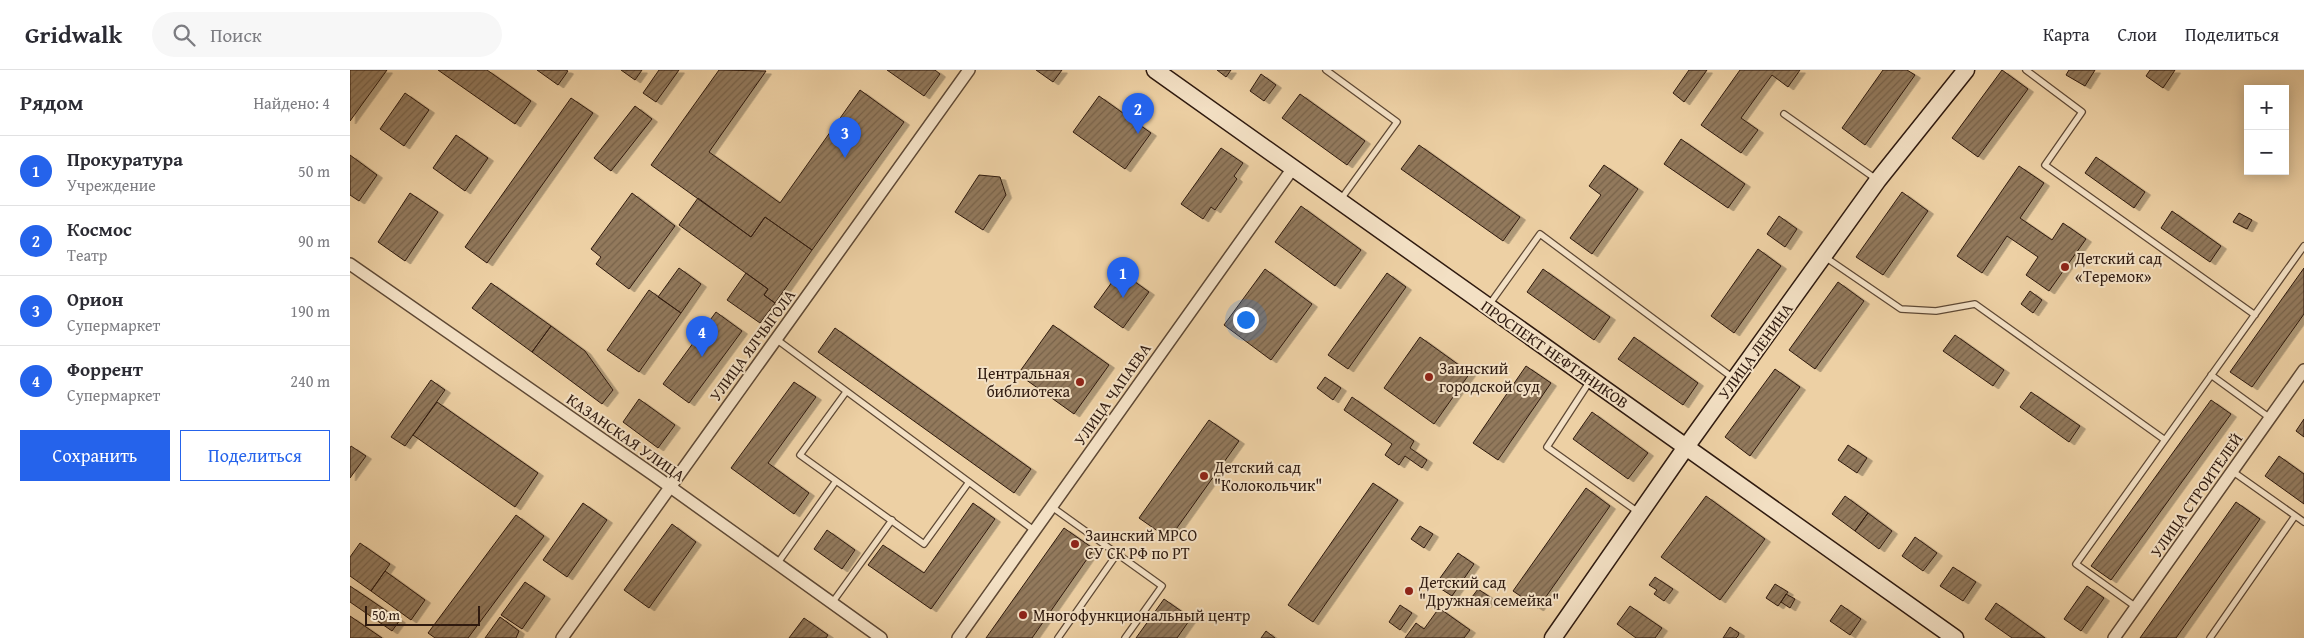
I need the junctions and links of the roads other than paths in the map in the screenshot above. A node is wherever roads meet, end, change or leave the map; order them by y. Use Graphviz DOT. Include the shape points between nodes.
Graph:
graph roads {
  1 [pos="969,70"];
  2 [pos="1157,70"];
  3 [pos="1326,70"];
  4 [pos="1966,70"];
  5 [pos="2026,70"];
  6 [pos="1784,114"];
  7 [pos="1293,168"];
  8 [pos="1878,180"];
  9 [pos="1340,201"];
  10 [pos="2304,246"];
  11 [pos="1824,255"];
  12 [pos="350,264"];
  13 [pos="1488,306"];
  14 [pos="2254,315"];
  15 [pos="776,340"];
  16 [pos="2304,370"];
  17 [pos="2211,375"];
  18 [pos="1735,379"];
  19 [pos="1591,380"];
  20 [pos="846,392"];
  21 [pos="2270,418"];
  22 [pos="2165,440"];
  23 [pos="1686,447"];
  24 [pos="2232,471"];
  25 [pos="836,481"];
  26 [pos="969,482"];
  27 [pos="670,487"];
  28 [pos="1052,507"];
  29 [pos="1640,513"];
  30 [pos="2295,516"];
  31 [pos="892,520"];
  32 [pos="2304,522"];
  33 [pos="1034,531"];
  34 [pos="1117,554"];
  35 [pos="777,564"];
  36 [pos="832,603"];
  37 [pos="2136,607"];
  38 [pos="562,638"];
  39 [pos="881,638"];
  40 [pos="958,638"];
  41 [pos="1058,638"];
  42 [pos="1125,638"];
  43 [pos="1553,638"];
  44 [pos="1954,638"];
  45 [pos="2114,638"];
  46 [pos="2210,638"];
  1 -- 15 [label="street, УЛИЦА ЯЛЧЫГОЛА"];
  2 -- 7 [label="main road, ПРОСПЕКТ НЕФТЯНИКОВ"];
  3 -- 9 [label="lane" via="1397,122"];
  4 -- 8 [label="main road, УЛИЦА ЛЕНИНА"];
  5 -- 14 [label="lane" via="2082,112 2045,165"];
  6 -- 8 [label="lane"];
  7 -- 9 [label="main road, ПРОСПЕКТ НЕФТЯНИКОВ"];
  7 -- 28 [label="street, УЛИЦА ЧАПАЕВА"];
  8 -- 11 [label="main road, УЛИЦА ЛЕНИНА"];
  9 -- 13 [label="main road, ПРОСПЕКТ НЕФТЯНИКОВ"];
  10 -- 14 [label="lane"];
  11 -- 18 [label="main road, УЛИЦА ЛЕНИНА"];
  11 -- 22 [label="lane" via="1901,309 1936,311 1975,304"];
  12 -- 27 [label="street, КАЗАНСКАЯ УЛИЦА"];
  13 -- 18 [label="lane" via="1540,234"];
  13 -- 19 [label="main road, ПРОСПЕКТ НЕФТЯНИКОВ"];
  14 -- 17 [label="lane"];
  15 -- 20 [label="lane"];
  15 -- 27 [label="street, УЛИЦА ЯЛЧЫГОЛА"];
  16 -- 21 [label="street, УЛИЦА СТРОИТЕЛЕЙ"];
  17 -- 21 [label="lane"];
  17 -- 22 [label="lane"];
  18 -- 23 [label="main road, УЛИЦА ЛЕНИНА"];
  19 -- 23 [label="main road, ПРОСПЕКТ НЕФТЯНИКОВ"];
  19 -- 29 [label="lane" via="1547,447"];
  20 -- 25 [label="lane" via="800,455"];
  20 -- 26 [label="lane"];
  21 -- 24 [label="street, УЛИЦА СТРОИТЕЛЕЙ"];
  22 -- 37 [label="lane" via="2076,564"];
  23 -- 29 [label="main road, УЛИЦА ЛЕНИНА"];
  23 -- 44 [label="main road, ПРОСПЕКТ НЕФТЯНИКОВ"];
  24 -- 30 [label="lane"];
  24 -- 37 [label="street, УЛИЦА СТРОИТЕЛЕЙ"];
  25 -- 31 [label="lane"];
  25 -- 35 [label="lane"];
  26 -- 31 [label="lane" via="924,544"];
  26 -- 33 [label="lane"];
  27 -- 35 [label="street, КАЗАНСКАЯ УЛИЦА"];
  27 -- 38 [label="street, УЛИЦА ЯЛЧЫГОЛА"];
  28 -- 33 [label="street, УЛИЦА ЧАПАЕВА"];
  28 -- 34 [label="lane"];
  29 -- 43 [label="main road, УЛИЦА ЛЕНИНА"];
  30 -- 32 [label="lane"];
  30 -- 46 [label="lane"];
  31 -- 36 [label="lane"];
  33 -- 40 [label="street, УЛИЦА ЧАПАЕВА"];
  34 -- 41 [label="lane"];
  34 -- 42 [label="lane" via="1162,586"];
  35 -- 36 [label="street, КАЗАНСКАЯ УЛИЦА"];
  36 -- 39 [label="street, КАЗАНСКАЯ УЛИЦА"];
  37 -- 45 [label="street, УЛИЦА СТРОИТЕЛЕЙ"];
}
